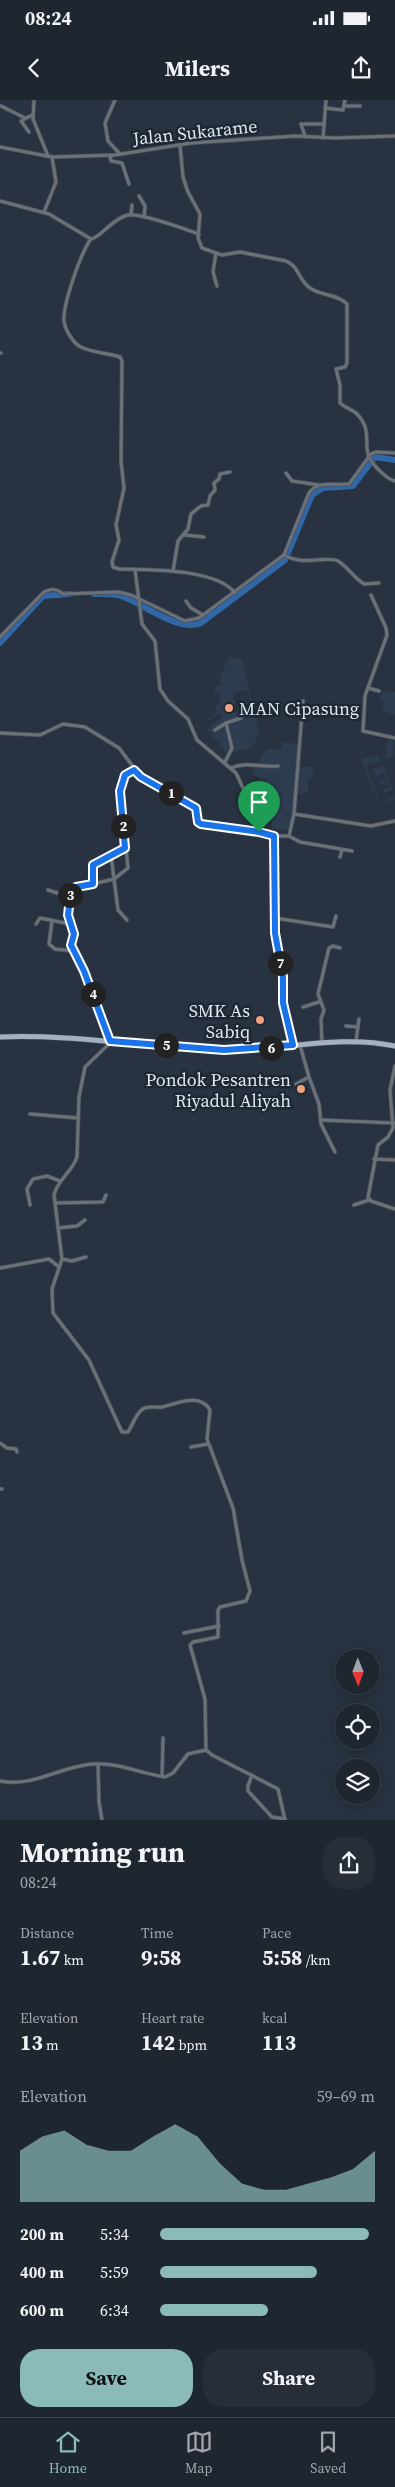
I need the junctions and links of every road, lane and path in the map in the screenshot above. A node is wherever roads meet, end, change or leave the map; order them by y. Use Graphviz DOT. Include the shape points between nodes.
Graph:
graph roads {
  1 [pos="34,100"];
  2 [pos="115,100"];
  3 [pos="326,100"];
  4 [pos="345,100"];
  5 [pos="1,106"];
  6 [pos="345,106"];
  7 [pos="360,106"];
  8 [pos="325,108"];
  9 [pos="32,115"];
  10 [pos="25,118"];
  11 [pos="324,124"];
  12 [pos="29,132"];
  13 [pos="305,136"];
  14 [pos="395,136"];
  15 [pos="324,138"];
  16 [pos="180,145"];
  17 [pos="0,147"];
  18 [pos="120,154"];
  19 [pos="110,155"];
  20 [pos="50,156"];
  21 [pos="129,184"];
  22 [pos="139,196"];
  23 [pos="0,201"];
  24 [pos="132,205"];
  25 [pos="44,212"];
  26 [pos="131,215"];
  27 [pos="144,217"];
  28 [pos="199,234"];
  29 [pos="90,239"];
  30 [pos="216,253"];
  31 [pos="217,286"];
  32 [pos="395,454"];
  33 [pos="371,458"];
  34 [pos="230,472"];
  35 [pos="286,473"];
  36 [pos="395,481"];
  37 [pos="319,485"];
  38 [pos="184,534"];
  39 [pos="204,537"];
  40 [pos="286,556"];
  41 [pos="136,570"];
  42 [pos="173,571"];
  43 [pos="379,583"];
  44 [pos="235,593"];
  45 [pos="371,595"];
  46 [pos="138,600"];
  47 [pos="186,601"];
  48 [pos="203,615"];
  49 [pos="0,637"];
  50 [pos="368,688"];
  51 [pos="379,691"];
  52 [pos="303,701"];
  53 [pos="241,718"];
  54 [pos="226,723"];
  55 [pos="215,730"];
  56 [pos="0,733"];
  57 [pos="395,738"];
  58 [pos="225,762"];
  59 [pos="278,766"];
  60 [pos="231,768"];
  61 [pos="134,770"];
  62 [pos="294,814"];
  63 [pos="395,821"];
  64 [pos="259,832"];
  65 [pos="274,836"];
  66 [pos="289,836"];
  67 [pos="125,848"];
  68 [pos="342,850"];
  69 [pos="352,851"];
  70 [pos="111,855"];
  71 [pos="340,857"];
  72 [pos="114,878"];
  73 [pos="93,884"];
  74 [pos="48,890"];
  75 [pos="69,897"];
  76 [pos="336,916"];
  77 [pos="275,918"];
  78 [pos="52,920"];
  79 [pos="127,920"];
  80 [pos="36,924"];
  81 [pos="70,924"];
  82 [pos="340,948"];
  83 [pos="73,951"];
  84 [pos="319,1002"];
  85 [pos="303,1007"];
  86 [pos="358,1019"];
  87 [pos="346,1026"];
  88 [pos="358,1027"];
  89 [pos="0,1038"];
  90 [pos="110,1041"];
  91 [pos="356,1042"];
  92 [pos="322,1043"];
  93 [pos="293,1045"];
  94 [pos="300,1045"];
  95 [pos="395,1046"];
  96 [pos="395,1066"];
  97 [pos="309,1077"];
  98 [pos="296,1084"];
  99 [pos="30,1114"];
  100 [pos="78,1118"];
  101 [pos="320,1120"];
  102 [pos="394,1125"];
  103 [pos="335,1152"];
  104 [pos="374,1159"];
  105 [pos="395,1160"];
  106 [pos="60,1181"];
  107 [pos="106,1196"];
  108 [pos="369,1200"];
  109 [pos="55,1202"];
  110 [pos="30,1205"];
  111 [pos="354,1205"];
  112 [pos="395,1209"];
  113 [pos="85,1220"];
  114 [pos="58,1228"];
  115 [pos="86,1257"];
  116 [pos="62,1258"];
  117 [pos="58,1267"];
  118 [pos="0,1268"];
  119 [pos="0,1443"];
  120 [pos="208,1444"];
  121 [pos="191,1447"];
  122 [pos="16,1452"];
  123 [pos="219,1626"];
  124 [pos="184,1633"];
  125 [pos="163,1738"];
  126 [pos="205,1750"];
  127 [pos="98,1764"];
  128 [pos="252,1775"];
  129 [pos="162,1776"];
  130 [pos="0,1781"];
  131 [pos="285,1819"];
  132 [pos="102,1820"];
  1 -- 9 [label="street"];
  2 -- 18 [label="street" via="105,123 108,141"];
  3 -- 8 [label="street"];
  4 -- 6 [label="street"];
  5 -- 10 [label="street"];
  6 -- 7 [label="street"];
  6 -- 8 [label="street" via="342,110"];
  8 -- 11 [label="street"];
  9 -- 10 [label="street"];
  9 -- 20 [label="street"];
  10 -- 12 [label="street" via="21,123"];
  11 -- 13 [label="street" via="300,124"];
  11 -- 15 [label="street"];
  13 -- 15 [label="street, Jalan Sukarame"];
  13 -- 16 [label="street, Jalan Sukarame"];
  14 -- 15 [label="street, Jalan Sukarame"];
  16 -- 18 [label="street, Jalan Sukarame"];
  16 -- 28 [label="street" via="183,177 200,214"];
  17 -- 20 [label="street, Jalan Sukarame"];
  18 -- 19 [label="street, Jalan Sukarame"];
  19 -- 20 [label="street, Jalan Sukarame"];
  19 -- 21 [label="street" via="111,161 123,164"];
  20 -- 25 [label="street" via="56,182"];
  22 -- 27 [label="street" via="144,205"];
  23 -- 25 [label="street"];
  24 -- 26 [label="street"];
  25 -- 29 [label="street"];
  26 -- 27 [label="street"];
  26 -- 29 [label="street" via="110,224 98,237"];
  27 -- 28 [label="street"];
  28 -- 30 [label="street" via="202,248"];
  29 -- 41 [label="street" via="73,278 64,322 79,346 120,357 122,361 120,462 124,488 116,525 119,540 112,564 117,569"];
  30 -- 31 [label="street" via="213,272"];
  30 -- 33 [label="street" via="240,252 286,261 293,264 310,288 347,304 347,364 336,369 340,403 352,409 363,421 368,432"];
  32 -- 33 [label="street" via="376,452"];
  33 -- 36 [label="street" via="385,476"];
  33 -- 37 [label="street" via="351,483"];
  34 -- 38 [label="street" via="220,474 214,482 215,490 208,504 191,514"];
  35 -- 37 [label="street" via="292,481"];
  37 -- 40 [label="street" via="309,493"];
  38 -- 39 [label="street"];
  38 -- 42 [label="street" via="177,545"];
  40 -- 43 [label="street" via="304,562 338,561 364,584"];
  40 -- 44 [label="street"];
  41 -- 42 [label="street"];
  41 -- 46 [label="street"];
  42 -- 44 [label="street" via="213,579"];
  44 -- 48 [label="street"];
  45 -- 50 [label="street" via="387,635"];
  46 -- 48 [label="street" via="185,621"];
  46 -- 49 [label="street" via="118,592 63,594 53,589 44,592"];
  46 -- 58 [label="street" via="144,629 155,641 161,692 188,719 197,740"];
  47 -- 48 [label="street" via="190,608"];
  50 -- 51 [label="street"];
  50 -- 57 [label="street" via="364,698 363,731"];
  52 -- 62 [label="street"];
  53 -- 54 [label="street"];
  54 -- 55 [label="street"];
  54 -- 58 [label="street" via="232,748"];
  56 -- 61 [label="street" via="40,735 63,724 80,725 119,748"];
  58 -- 60 [label="street"];
  59 -- 60 [label="street" via="253,763"];
  60 -- 64 [label="street" via="238,776 257,818"];
  61 -- 64 [label="street" via="196,808 201,824"];
  61 -- 67 [label="street" via="125,775 120,791"];
  62 -- 63 [label="street" via="371,826"];
  62 -- 66 [label="street"];
  64 -- 65 [label="street"];
  65 -- 66 [label="street"];
  65 -- 77 [label="street"];
  66 -- 68 [label="street" via="300,842"];
  67 -- 70 [label="street"];
  67 -- 72 [label="street" via="128,868"];
  68 -- 69 [label="street"];
  68 -- 71 [label="street"];
  70 -- 72 [label="street"];
  70 -- 73 [label="street" via="93,865"];
  72 -- 73 [label="street"];
  72 -- 79 [label="street" via="118,910"];
  73 -- 75 [label="street" via="76,887"];
  74 -- 75 [label="street"];
  75 -- 81 [label="street"];
  76 -- 77 [label="street" via="333,927"];
  77 -- 93 [label="street" via="283,1003"];
  78 -- 80 [label="street" via="40,918"];
  78 -- 81 [label="street"];
  78 -- 83 [label="street" via="49,944 54,949"];
  81 -- 83 [label="street"];
  82 -- 84 [label="street" via="329,948 319,988"];
  83 -- 90 [label="street" via="84,971"];
  84 -- 85 [label="street"];
  84 -- 92 [label="street" via="324,1010"];
  86 -- 88 [label="street"];
  87 -- 88 [label="street"];
  88 -- 91 [label="street"];
  89 -- 90 [label="main road"];
  90 -- 93 [label="main road" via="224,1050"];
  90 -- 100 [label="street" via="108,1047 85,1067"];
  91 -- 92 [label="main road"];
  91 -- 95 [label="main road"];
  92 -- 94 [label="main road"];
  93 -- 94 [label="main road"];
  94 -- 97 [label="street"];
  96 -- 102 [label="street" via="390,1095"];
  97 -- 98 [label="street"];
  97 -- 101 [label="street" via="320,1104"];
  99 -- 100 [label="street"];
  100 -- 106 [label="street" via="77,1157"];
  101 -- 102 [label="street"];
  101 -- 103 [label="street"];
  102 -- 104 [label="street" via="388,1138 378,1145"];
  104 -- 105 [label="street"];
  104 -- 108 [label="street"];
  106 -- 109 [label="street" via="54,1195"];
  106 -- 110 [label="street" via="46,1176 33,1179 27,1189"];
  107 -- 109 [label="street" via="103,1202"];
  108 -- 111 [label="street"];
  108 -- 112 [label="street"];
  109 -- 114 [label="street"];
  113 -- 114 [label="street" via="77,1226"];
  114 -- 116 [label="street"];
  115 -- 116 [label="street" via="72,1261"];
  116 -- 117 [label="street"];
  117 -- 118 [label="street" via="49,1259"];
  117 -- 120 [label="street" via="52,1290 53,1312 89,1360 122,1432 128,1432 145,1407 163,1407 179,1401 196,1402 210,1410"];
  119 -- 122 [label="street" via="6,1448 16,1449"];
  120 -- 121 [label="street"];
  120 -- 123 [label="street" via="233,1508 250,1591 246,1601 220,1607"];
  123 -- 124 [label="street"];
  123 -- 126 [label="street" via="218,1637 190,1645 205,1699"];
  125 -- 129 [label="street"];
  126 -- 128 [label="street"];
  126 -- 129 [label="street" via="186,1756 173,1773"];
  127 -- 129 [label="street"];
  127 -- 130 [label="street" via="75,1767 25,1783"];
  127 -- 132 [label="street"];
  128 -- 131 [label="street" via="278,1789"];
  128 -- 131 [label="street" via="248,1791 272,1817"];
}
